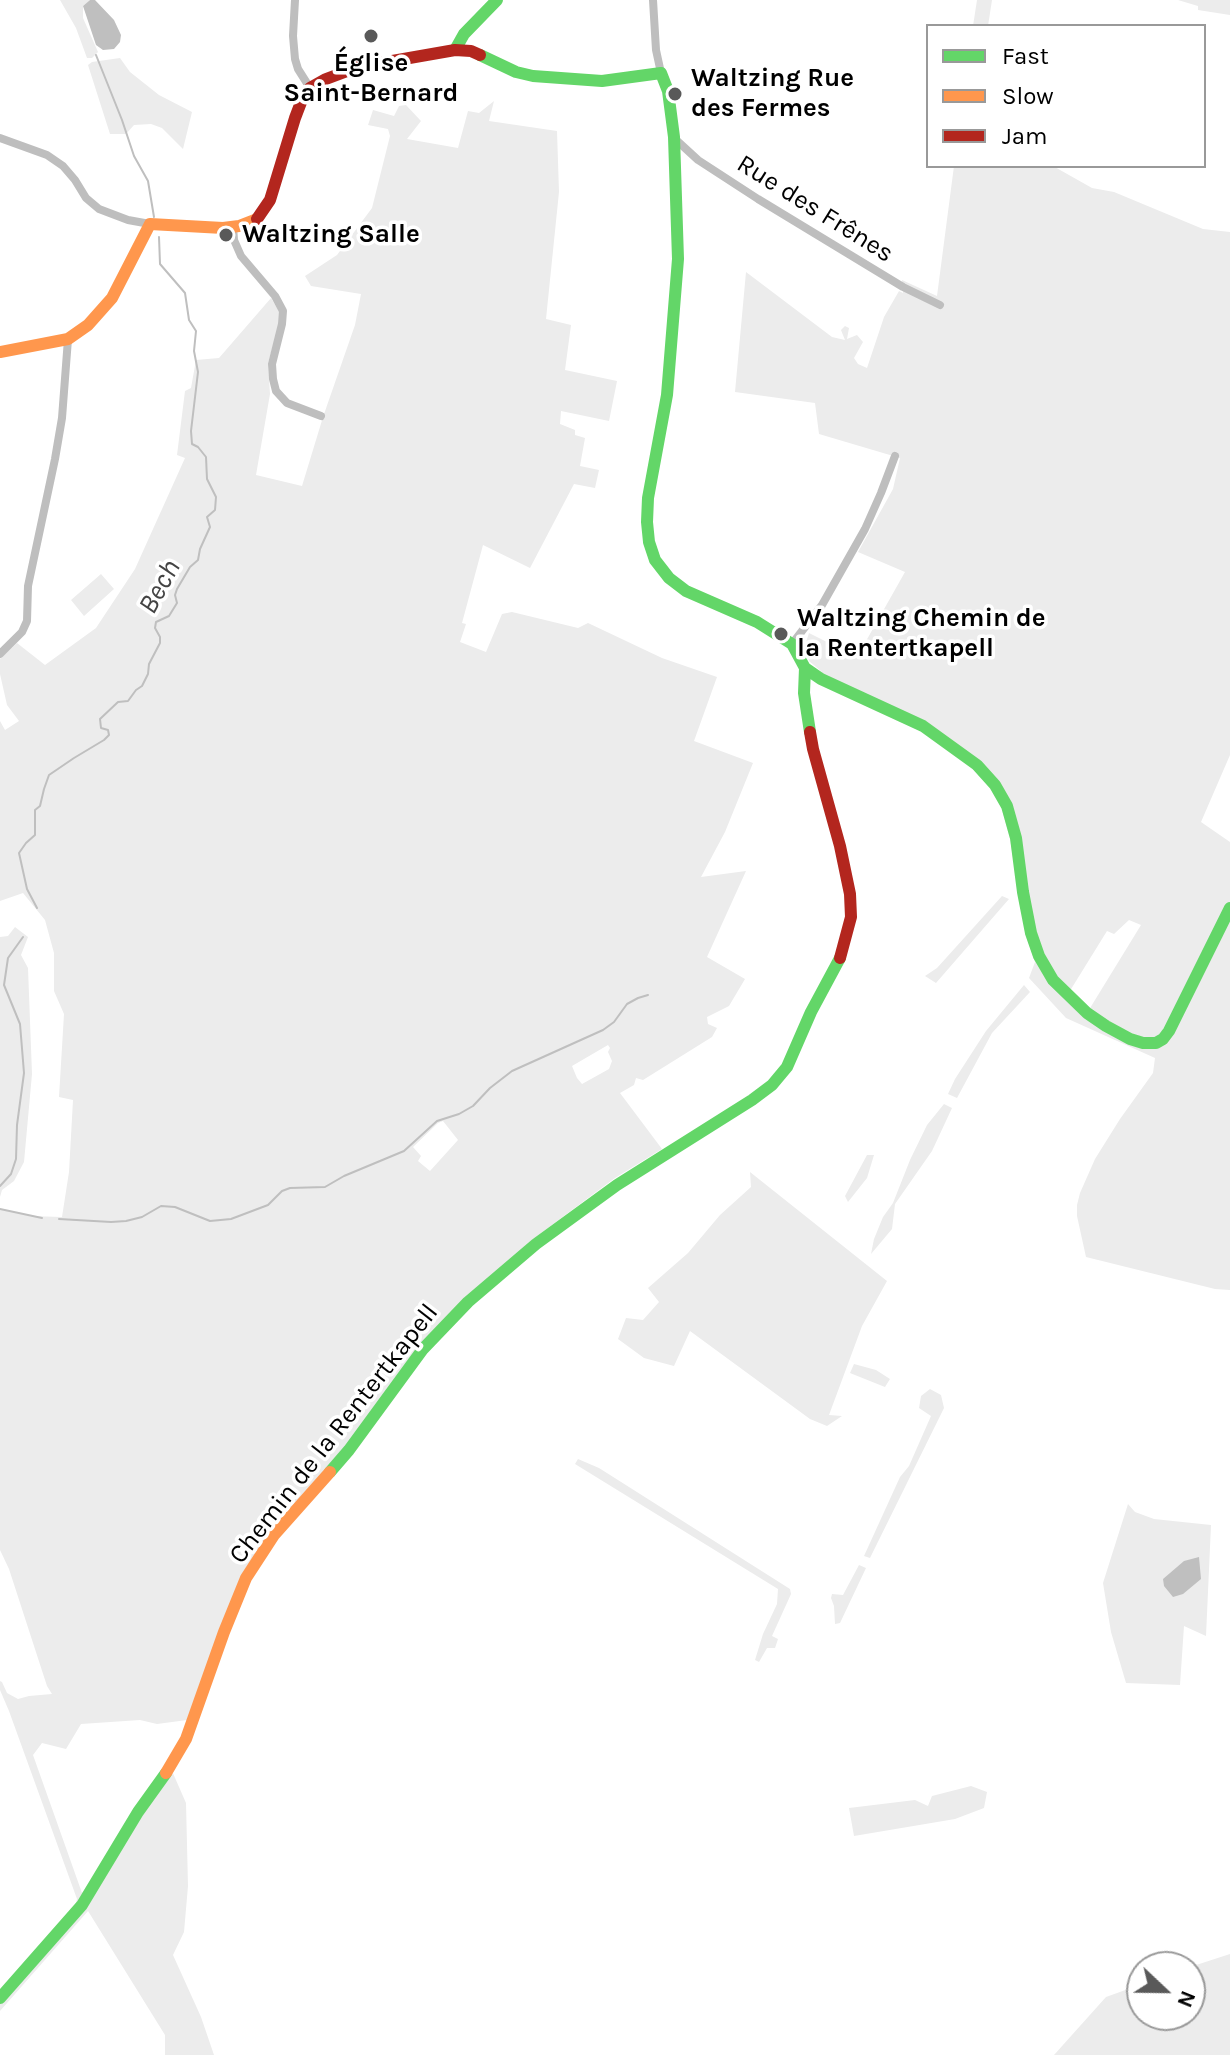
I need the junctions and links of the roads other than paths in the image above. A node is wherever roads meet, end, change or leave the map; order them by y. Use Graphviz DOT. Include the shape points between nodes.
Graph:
graph roads {
  1 [pos="295,0"];
  2 [pos="497,0"];
  3 [pos="653,0"];
  4 [pos="455,50"];
  5 [pos="661,73"];
  6 [pos="310,88"];
  7 [pos="674,137"];
  8 [pos="0,138"];
  9 [pos="150,224"];
  10 [pos="233,226"];
  11 [pos="940,305"];
  12 [pos="68,339"];
  13 [pos="0,352"];
  14 [pos="321,416"];
  15 [pos="895,456"];
  16 [pos="792,644"];
  17 [pos="0,654"];
  18 [pos="805,668"];
  19 [pos="1230,908"];
  20 [pos="0,1998"];
  1 -- 6 [label="street" via="295,59"];
  2 -- 4 [label="street"];
  3 -- 5 [label="street"];
  4 -- 5 [label="street" via="471,51 533,76 602,81"];
  4 -- 6 [label="street" via="358,67"];
  5 -- 7 [label="street, Chemin de la Rentertkapell"];
  6 -- 10 [label="street" via="266,208 257,219"];
  7 -- 11 [label="street, Rue des Frênes" via="698,160 758,199"];
  7 -- 16 [label="street, Chemin de la Rentertkapell" via="678,259 667,395 648,498 649,542 655,560 686,591 757,622"];
  8 -- 9 [label="street" via="63,166 99,209"];
  9 -- 10 [label="street"];
  9 -- 12 [label="street" via="112,298"];
  10 -- 14 [label="street" via="241,256 283,311 272,364 276,391 287,403"];
  12 -- 13 [label="street"];
  12 -- 17 [label="street" via="58,445 28,586 27,621"];
  15 -- 16 [label="street" via="858,541 822,605"];
  16 -- 18 [label="street, Chemin de la Rentertkapell"];
  18 -- 19 [label="street" via="923,726 977,765 995,785 1016,838 1039,956 1053,980 1106,1026 1143,1043 1163,1039"];
  18 -- 20 [label="street, Chemin de la Rentertkapell" via="813,749 840,846 851,917 840,958 787,1067 752,1100 617,1185 536,1244 423,1349 349,1450 257,1559 175,1760 82,1905"];
}
